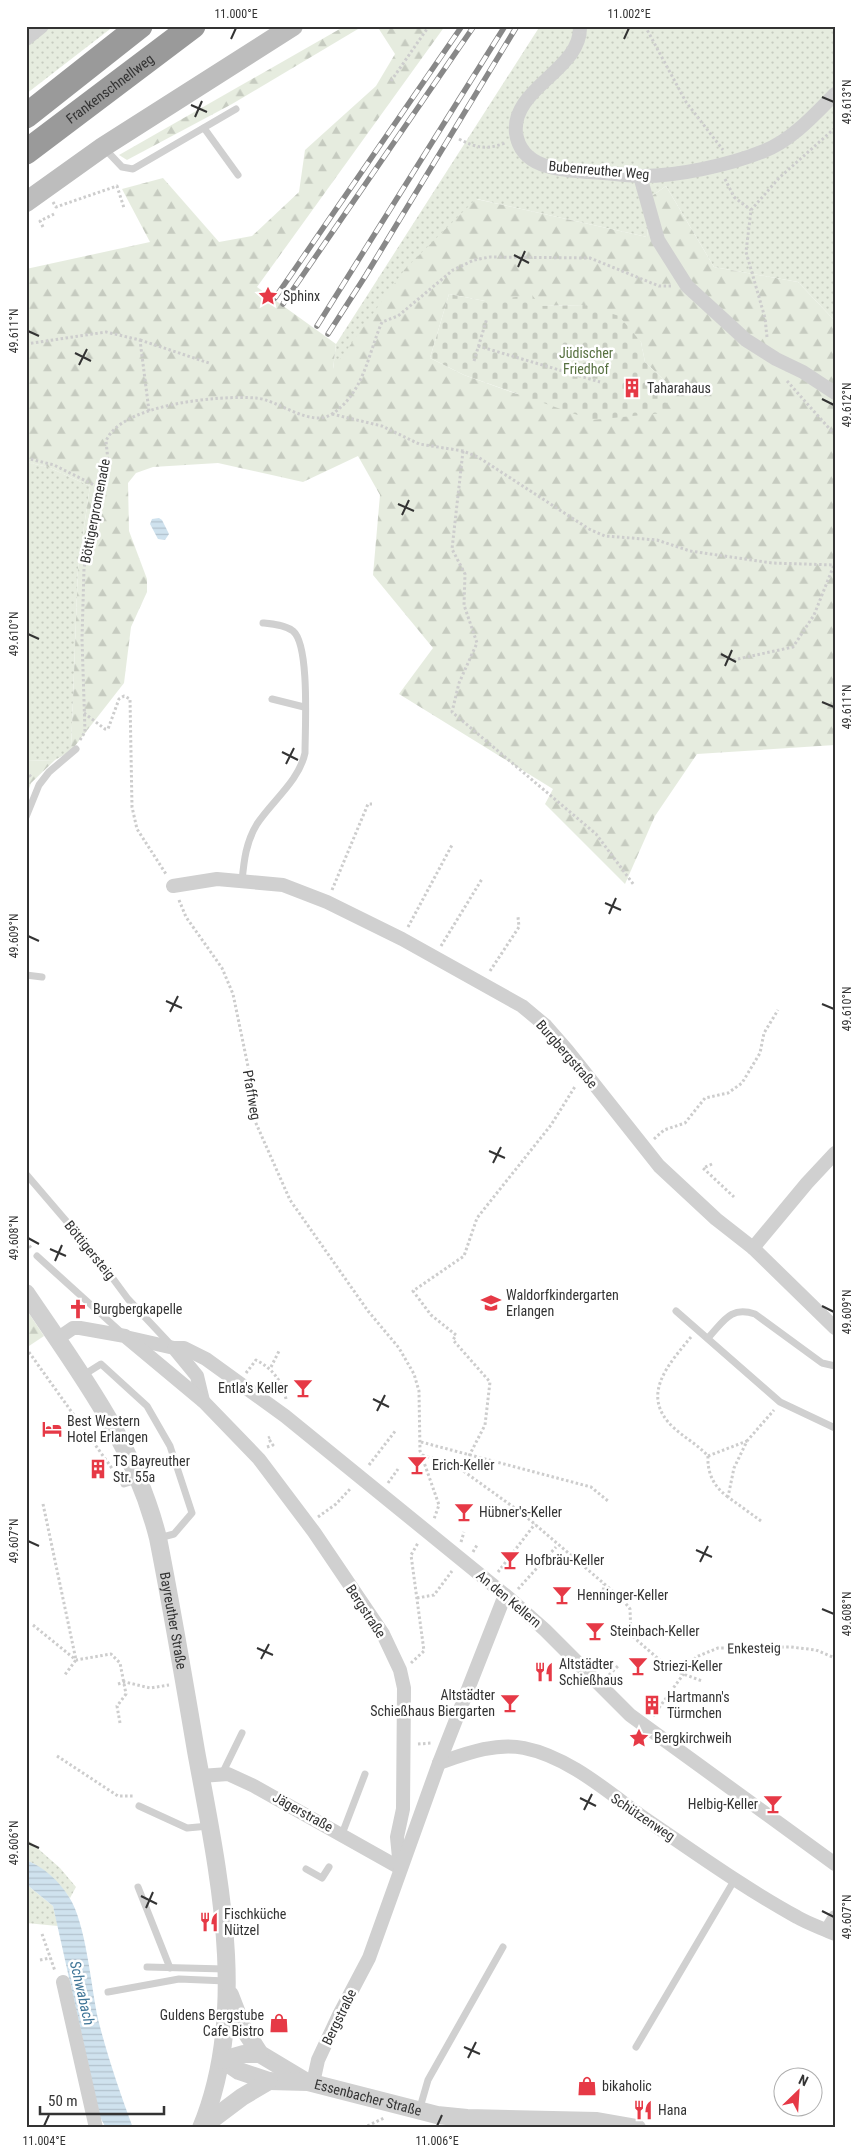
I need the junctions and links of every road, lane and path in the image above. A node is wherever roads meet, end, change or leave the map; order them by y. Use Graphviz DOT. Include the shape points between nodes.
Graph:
graph roads {
  1 [pos="42,26"];
  2 [pos="140,26"];
  3 [pos="193,26"];
  4 [pos="294,26"];
  5 [pos="428,26"];
  6 [pos="580,26"];
  7 [pos="645,26"];
  8 [pos="26,39"];
  9 [pos="391,81"];
  10 [pos="835,94"];
  11 [pos="236,109"];
  12 [pos="26,116"];
  13 [pos="204,128"];
  14 [pos="835,128"];
  15 [pos="459,139"];
  16 [pos="518,139"];
  17 [pos="103,147"];
  18 [pos="26,152"];
  19 [pos="733,162"];
  20 [pos="717,165"];
  21 [pos="238,175"];
  22 [pos="640,176"];
  23 [pos="26,202"];
  24 [pos="59,204"];
  25 [pos="124,208"];
  26 [pos="751,210"];
  27 [pos="54,214"];
  28 [pos="44,227"];
  29 [pos="687,286"];
  30 [pos="487,318"];
  31 [pos="140,340"];
  32 [pos="26,344"];
  33 [pos="478,346"];
  34 [pos="769,354"];
  35 [pos="474,360"];
  36 [pos="209,363"];
  37 [pos="600,382"];
  38 [pos="835,392"];
  39 [pos="149,411"];
  40 [pos="332,414"];
  41 [pos="462,451"];
  42 [pos="26,458"];
  43 [pos="100,488"];
  44 [pos="834,565"];
  45 [pos="263,623"];
  46 [pos="733,660"];
  47 [pos="272,699"];
  48 [pos="304,707"];
  49 [pos="84,713"];
  50 [pos="76,749"];
  51 [pos="372,804"];
  52 [pos="26,817"];
  53 [pos="452,845"];
  54 [pos="482,879"];
  55 [pos="242,881"];
  56 [pos="634,885"];
  57 [pos="173,886"];
  58 [pos="327,902"];
  59 [pos="518,917"];
  60 [pos="402,939"];
  61 [pos="434,957"];
  62 [pos="26,975"];
  63 [pos="42,976"];
  64 [pos="488,985"];
  65 [pos="778,1010"];
  66 [pos="584,1071"];
  67 [pos="644,1148"];
  68 [pos="835,1153"];
  69 [pos="712,1164"];
  70 [pos="26,1174"];
  71 [pos="734,1197"];
  72 [pos="753,1248"];
  73 [pos="37,1256"];
  74 [pos="26,1293"];
  75 [pos="676,1311"];
  76 [pos="835,1328"];
  77 [pos="698,1329"];
  78 [pos="125,1336"];
  79 [pos="708,1338"];
  80 [pos="57,1339"];
  81 [pos="26,1348"];
  82 [pos="174,1348"];
  83 [pos="279,1351"];
  84 [pos="835,1366"];
  85 [pos="271,1367"];
  86 [pos="82,1376"];
  87 [pos="244,1376"];
  88 [pos="203,1401"];
  89 [pos="780,1402"];
  90 [pos="284,1415"];
  91 [pos="835,1428"];
  92 [pos="396,1430"];
  93 [pos="747,1441"];
  94 [pos="421,1442"];
  95 [pos="421,1455"];
  96 [pos="469,1456"];
  97 [pos="708,1456"];
  98 [pos="398,1469"];
  99 [pos="360,1477"];
  100 [pos="131,1482"];
  101 [pos="387,1484"];
  102 [pos="728,1497"];
  103 [pos="608,1501"];
  104 [pos="43,1504"];
  105 [pos="330,1509"];
  106 [pos="436,1513"];
  107 [pos="761,1521"];
  108 [pos="535,1524"];
  109 [pos="426,1530"];
  110 [pos="158,1538"];
  111 [pos="556,1547"];
  112 [pos="461,1559"];
  113 [pos="545,1559"];
  114 [pos="577,1560"];
  115 [pos="491,1583"];
  116 [pos="604,1583"];
  117 [pos="507,1597"];
  118 [pos="418,1598"];
  119 [pos="602,1600"];
  120 [pos="33,1625"];
  121 [pos="835,1658"];
  122 [pos="76,1660"];
  123 [pos="414,1662"];
  124 [pos="619,1665"];
  125 [pos="684,1674"];
  126 [pos="609,1675"];
  127 [pos="64,1676"];
  128 [pos="702,1681"];
  129 [pos="125,1682"];
  130 [pos="184,1682"];
  131 [pos="118,1684"];
  132 [pos="120,1723"];
  133 [pos="646,1725"];
  134 [pos="242,1733"];
  135 [pos="447,1741"];
  136 [pos="403,1745"];
  137 [pos="57,1756"];
  138 [pos="439,1763"];
  139 [pos="222,1774"];
  140 [pos="365,1774"];
  141 [pos="201,1776"];
  142 [pos="141,1803"];
  143 [pos="210,1826"];
  144 [pos="342,1834"];
  145 [pos="835,1864"];
  146 [pos="329,1867"];
  147 [pos="400,1868"];
  148 [pos="306,1869"];
  149 [pos="735,1880"];
  150 [pos="138,1887"];
  151 [pos="835,1917"];
  152 [pos="831,1932"];
  153 [pos="42,1934"];
  154 [pos="503,1947"];
  155 [pos="50,1958"];
  156 [pos="40,1960"];
  157 [pos="147,1967"];
  158 [pos="170,1968"];
  159 [pos="226,1975"];
  160 [pos="63,1982"];
  161 [pos="108,1992"];
  162 [pos="636,2047"];
  163 [pos="260,2054"];
  164 [pos="223,2060"];
  165 [pos="269,2081"];
  166 [pos="310,2083"];
  167 [pos="419,2111"];
  168 [pos="96,2128"];
  169 [pos="202,2128"];
  170 [pos="637,2128"];
  1 -- 8 [label="street"];
  2 -- 12 [label="highway"];
  3 -- 18 [label="highway, Frankenschnellweg"];
  4 -- 17 [label="main road"];
  5 -- 9 [label="path"];
  6 -- 16 [label="street" via="570,56 524,105 516,124"];
  7 -- 19 [label="path" via="686,102"];
  10 -- 19 [label="street, Bubenreuther Weg" via="778,144"];
  11 -- 13 [label="lane"];
  13 -- 17 [label="lane" via="133,169 122,167"];
  13 -- 21 [label="lane"];
  14 -- 26 [label="path" via="779,178"];
  15 -- 16 [label="path" via="484,149"];
  16 -- 22 [label="street, Bubenreuther Weg" via="526,154 543,166"];
  17 -- 23 [label="main road"];
  19 -- 20 [label="street, Bubenreuther Weg"];
  20 -- 22 [label="street, Bubenreuther Weg"];
  20 -- 26 [label="path" via="734,197"];
  22 -- 29 [label="street" via="658,240"];
  24 -- 25 [label="path" via="117,186"];
  26 -- 34 [label="path" via="746,252 765,318"];
  27 -- 28 [label="path" via="40,221"];
  29 -- 34 [label="street" via="746,340"];
  29 -- 40 [label="path" via="659,286 590,258 500,256 474,260 441,278 398,316 382,322 362,378"];
  30 -- 33 [label="path"];
  31 -- 32 [label="path" via="106,332"];
  31 -- 36 [label="path"];
  31 -- 39 [label="path"];
  33 -- 35 [label="path"];
  33 -- 37 [label="path"];
  34 -- 38 [label="street"];
  39 -- 40 [label="path, Böttigerpromenade" via="172,404 257,398 314,417"];
  39 -- 43 [label="path, Böttigerpromenade" via="124,420 108,437 108,462"];
  40 -- 41 [label="path, Böttigerpromenade" via="382,426 420,444"];
  41 -- 44 [label="path, Böttigerpromenade" via="478,457 589,529 605,536 657,540 690,551 772,563"];
  41 -- 56 [label="path" via="452,549 465,574 464,605 477,643 459,683 452,712 596,834"];
  42 -- 43 [label="path" via="54,466"];
  43 -- 49 [label="path, Böttigerpromenade" via="84,568"];
  44 -- 46 [label="path" via="814,614 793,647"];
  45 -- 48 [label="lane" via="292,630 299,638 304,658"];
  47 -- 48 [label="lane"];
  48 -- 55 [label="lane" via="303,762 257,825 245,850"];
  49 -- 50 [label="path, Böttigerpromenade" via="85,732"];
  49 -- 57 [label="path, Pfaffweg" via="108,729 119,699 124,696 130,699 132,807 137,829"];
  50 -- 52 [label="lane" via="39,785"];
  51 -- 58 [label="path" via="368,804"];
  53 -- 60 [label="path"];
  54 -- 61 [label="path"];
  55 -- 57 [label="street, Burgbergstraße" via="218,879"];
  55 -- 58 [label="street, Burgbergstraße" via="283,885"];
  57 -- 94 [label="path, Pfaffweg" via="186,917 222,968 233,994 250,1076 255,1121 290,1200 368,1312 399,1348 414,1374 419,1392"];
  58 -- 60 [label="street, Burgbergstraße"];
  59 -- 64 [label="path" via="519,927 489,971 494,973"];
  60 -- 61 [label="street, Burgbergstraße"];
  61 -- 64 [label="street, Burgbergstraße"];
  62 -- 63 [label="lane"];
  64 -- 66 [label="street, Burgbergstraße" via="546,1026"];
  65 -- 67 [label="path" via="764,1033 760,1053 742,1083 728,1093 705,1098 685,1123 664,1130"];
  66 -- 67 [label="street, Burgbergstraße"];
  66 -- 96 [label="path" via="551,1125 477,1218 464,1256 414,1291 431,1315 456,1335 453,1340 490,1382 485,1425"];
  67 -- 72 [label="street, Burgbergstraße" via="716,1219"];
  68 -- 72 [label="street"];
  69 -- 71 [label="path" via="703,1168"];
  70 -- 82 [label="lane, Böttigersteig" via="97,1257 128,1299"];
  72 -- 76 [label="street, Burgbergstraße"];
  73 -- 78 [label="lane"];
  74 -- 80 [label="street, Bayreuther Straße"];
  75 -- 77 [label="lane"];
  77 -- 79 [label="lane"];
  77 -- 97 [label="path" via="671,1360 661,1377 657,1393 667,1419"];
  78 -- 80 [label="street" via="73,1328"];
  78 -- 82 [label="street"];
  78 -- 88 [label="street"];
  79 -- 84 [label="lane" via="732,1313 744,1310 755,1314 822,1363"];
  79 -- 89 [label="lane"];
  80 -- 86 [label="street, Bayreuther Straße"];
  81 -- 100 [label="path"];
  82 -- 88 [label="street, Böttigersteig" via="197,1376"];
  82 -- 90 [label="street, An den Kellern" via="184,1348 206,1359"];
  83 -- 85 [label="path"];
  85 -- 87 [label="path" via="256,1360"];
  85 -- 90 [label="path" via="285,1393"];
  86 -- 100 [label="street, Bayreuther Straße" via="117,1430"];
  86 -- 110 [label="lane" via="101,1364 147,1406 170,1446 192,1513 174,1534"];
  88 -- 136 [label="street, Bergstraße" via="259,1458 383,1634 400,1670 404,1688"];
  89 -- 91 [label="lane"];
  89 -- 93 [label="path"];
  90 -- 99 [label="street, An den Kellern"];
  92 -- 99 [label="path"];
  93 -- 97 [label="path"];
  93 -- 102 [label="path" via="734,1468"];
  94 -- 95 [label="path, Pfaffweg"];
  94 -- 96 [label="path"];
  95 -- 106 [label="path, Pfaffweg" via="439,1505"];
  95 -- 108 [label="path" via="455,1465"];
  96 -- 103 [label="path" via="591,1487"];
  97 -- 102 [label="path" via="712,1478 720,1492"];
  98 -- 101 [label="path"];
  99 -- 105 [label="path"];
  99 -- 109 [label="street, An den Kellern"];
  100 -- 110 [label="street, Bayreuther Straße"];
  102 -- 107 [label="path"];
  104 -- 122 [label="path"];
  108 -- 114 [label="path"];
  108 -- 115 [label="path"];
  109 -- 112 [label="street, An den Kellern"];
  109 -- 118 [label="path" via="411,1555"];
  110 -- 130 [label="street, Bayreuther Straße"];
  111 -- 113 [label="path"];
  112 -- 115 [label="street, An den Kellern"];
  112 -- 118 [label="path" via="434,1595"];
  113 -- 114 [label="path" via="556,1556"];
  113 -- 117 [label="path"];
  114 -- 116 [label="path"];
  115 -- 117 [label="street, An den Kellern"];
  116 -- 119 [label="path"];
  116 -- 125 [label="path" via="630,1609 631,1635 670,1669"];
  117 -- 133 [label="street, An den Kellern" via="630,1715"];
  117 -- 135 [label="street, Bergstraße"];
  118 -- 123 [label="path" via="424,1651"];
  120 -- 122 [label="path"];
  121 -- 125 [label="path, Enkesteig" via="816,1650 791,1647 718,1648 696,1658"];
  122 -- 127 [label="path"];
  122 -- 129 [label="path" via="111,1654 120,1663"];
  124 -- 126 [label="path"];
  125 -- 128 [label="path"];
  125 -- 133 [label="path, Enkesteig"];
  129 -- 130 [label="path" via="150,1688"];
  129 -- 131 [label="path"];
  129 -- 132 [label="path" via="126,1694 117,1706"];
  130 -- 141 [label="street, Bayreuther Straße"];
  133 -- 145 [label="street, An den Kellern"];
  134 -- 139 [label="lane"];
  135 -- 136 [label="path"];
  135 -- 138 [label="street, Bergstraße"];
  136 -- 147 [label="street, Bergstraße" via="403,1809 397,1837"];
  137 -- 142 [label="path" via="118,1796 134,1796"];
  138 -- 147 [label="street, Bergstraße"];
  138 -- 149 [label="street, Schützenweg" via="478,1750 522,1747 544,1753 592,1781"];
  139 -- 141 [label="street, Jägerstraße"];
  139 -- 144 [label="street, Jägerstraße" via="254,1786"];
  140 -- 144 [label="lane"];
  141 -- 143 [label="street, Bayreuther Straße"];
  142 -- 143 [label="lane" via="187,1828"];
  143 -- 159 [label="street, Bayreuther Straße" via="222,1904"];
  144 -- 147 [label="street, Jägerstraße"];
  146 -- 148 [label="lane" via="322,1878"];
  147 -- 166 [label="street, Bergstraße" via="369,1958 318,2060"];
  149 -- 152 [label="street, Schützenweg" via="798,1918"];
  149 -- 162 [label="lane"];
  150 -- 158 [label="lane"];
  151 -- 152 [label="street"];
  153 -- 155 [label="path"];
  154 -- 167 [label="lane" via="428,2080"];
  155 -- 156 [label="path"];
  155 -- 160 [label="path" via="57,1984"];
  157 -- 158 [label="lane"];
  158 -- 159 [label="lane"];
  159 -- 161 [label="lane" via="179,1979"];
  159 -- 163 [label="street, Bayreuther Straße" via="235,2013"];
  159 -- 164 [label="street, Bayreuther Straße"];
  160 -- 168 [label="street"];
  163 -- 164 [label="street" via="244,2054"];
  163 -- 166 [label="street, Essenbacher Straße"];
  164 -- 165 [label="street, Essenbacher Straße" via="239,2071"];
  164 -- 169 [label="street, Bayreuther Straße"];
  165 -- 166 [label="street, Essenbacher Straße"];
  165 -- 169 [label="street"];
  166 -- 167 [label="street, Essenbacher Straße"];
  167 -- 170 [label="street, Essenbacher Straße" via="467,2118 597,2121"];
}
